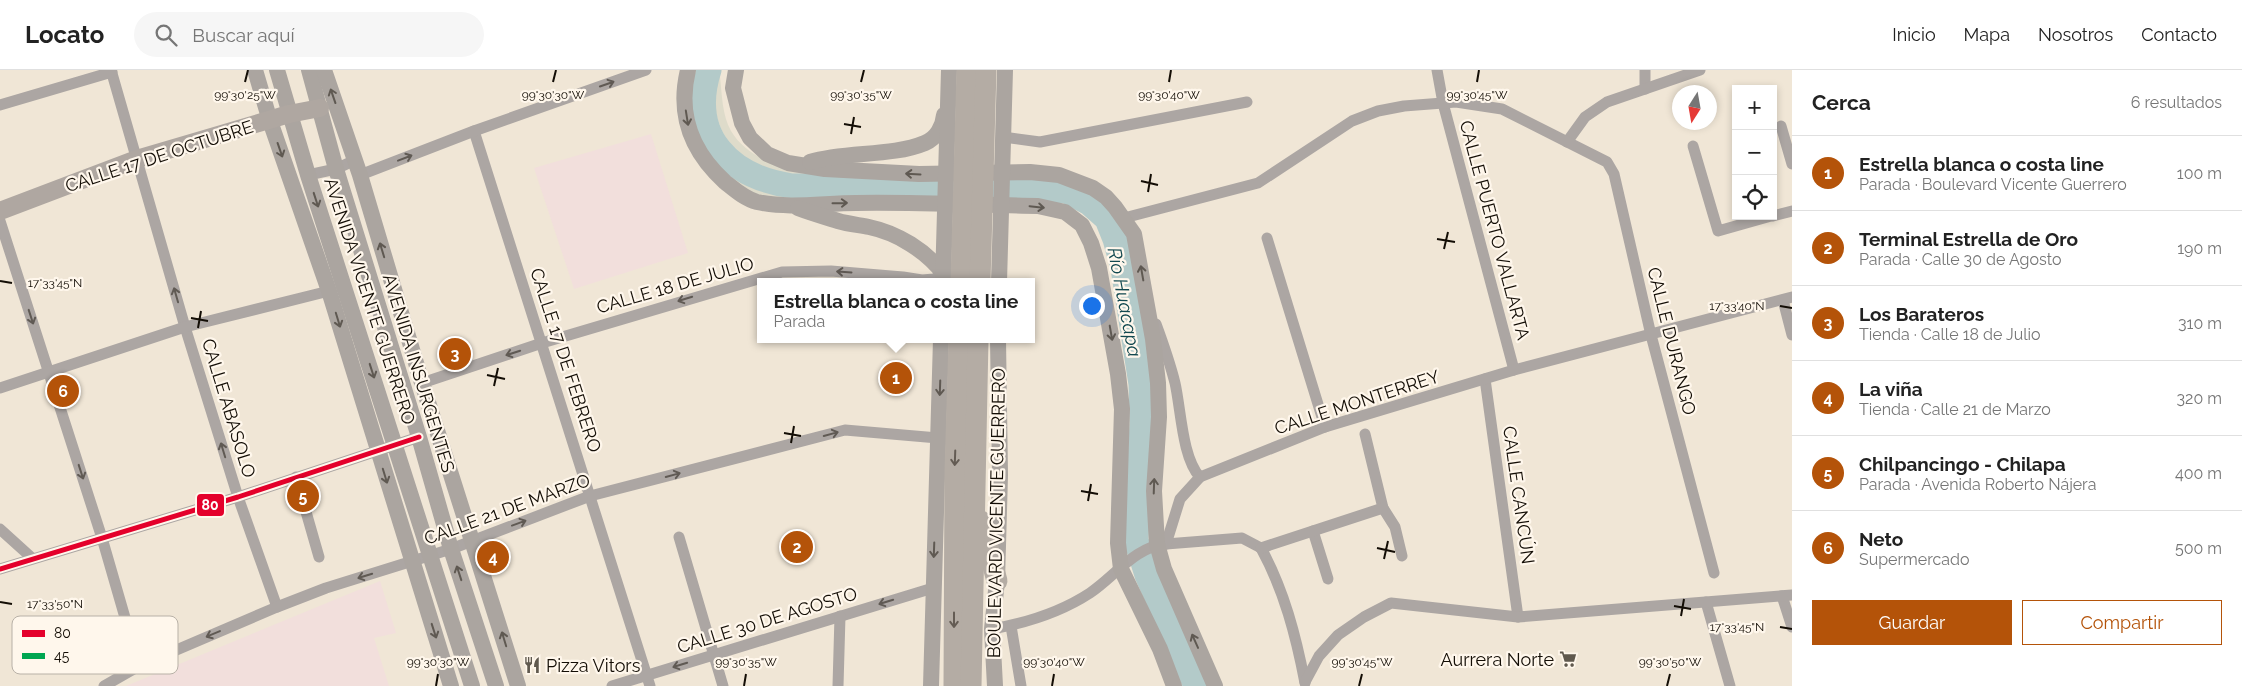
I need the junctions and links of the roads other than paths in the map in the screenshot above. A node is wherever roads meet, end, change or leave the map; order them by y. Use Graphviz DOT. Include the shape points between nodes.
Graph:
graph roads {
  1 [pos="255,70"];
  2 [pos="277,70"];
  3 [pos="309,70"];
  4 [pos="324,70"];
  5 [pos="688,70"];
  6 [pos="736,70"];
  7 [pos="986,70"];
  8 [pos="1005,70"];
  9 [pos="1437,70"];
  10 [pos="1645,70"];
  11 [pos="1700,70"];
  12 [pos="111,71"];
  13 [pos="643,71"];
  14 [pos="955,72"];
  15 [pos="1645,89"];
  16 [pos="1247,102"];
  17 [pos="1443,103"];
  18 [pos="0,105"];
  19 [pos="320,108"];
  20 [pos="289,114"];
  21 [pos="270,121"];
  22 [pos="1781,126"];
  23 [pos="474,131"];
  24 [pos="1567,142"];
  25 [pos="981,143"];
  26 [pos="1693,146"];
  27 [pos="138,159"];
  28 [pos="1792,164"];
  29 [pos="800,165"];
  30 [pos="357,168"];
  31 [pos="336,169"];
  32 [pos="308,175"];
  33 [pos="788,205"];
  34 [pos="0,211"];
  35 [pos="1792,211"];
  36 [pos="1777,215"];
  37 [pos="1124,218"];
  38 [pos="0,220"];
  39 [pos="1758,220"];
  40 [pos="972,230"];
  41 [pos="1267,238"];
  42 [pos="762,278"];
  43 [pos="909,278"];
  44 [pos="948,278"];
  45 [pos="949,278"];
  46 [pos="979,278"];
  47 [pos="997,278"];
  48 [pos="757,279"];
  49 [pos="329,291"];
  50 [pos="1146,299"];
  51 [pos="1787,299"];
  52 [pos="185,327"];
  53 [pos="1651,335"];
  54 [pos="1792,335"];
  55 [pos="542,343"];
  56 [pos="941,343"];
  57 [pos="959,343"];
  58 [pos="978,343"];
  59 [pos="998,343"];
  60 [pos="1514,370"];
  61 [pos="49,372"];
  62 [pos="1486,379"];
  63 [pos="422,383"];
  64 [pos="0,388"];
  65 [pos="1325,427"];
  66 [pos="1365,434"];
  67 [pos="419,437"];
  68 [pos="938,438"];
  69 [pos="395,443"];
  70 [pos="377,449"];
  71 [pos="296,476"];
  72 [pos="1200,477"];
  73 [pos="974,493"];
  74 [pos="590,496"];
  75 [pos="238,497"];
  76 [pos="1383,508"];
  77 [pos="0,529"];
  78 [pos="1313,531"];
  79 [pos="679,537"];
  80 [pos="102,538"];
  81 [pos="473,540"];
  82 [pos="1158,544"];
  83 [pos="1261,548"];
  84 [pos="451,549"];
  85 [pos="429,555"];
  86 [pos="1402,556"];
  87 [pos="319,557"];
  88 [pos="32,558"];
  89 [pos="412,561"];
  90 [pos="1124,566"];
  91 [pos="0,569"];
  92 [pos="1714,572"];
  93 [pos="1328,580"];
  94 [pos="997,581"];
  95 [pos="933,588"];
  96 [pos="1787,595"];
  97 [pos="1706,602"];
  98 [pos="277,607"];
  99 [pos="125,616"];
  100 [pos="840,616"];
  101 [pos="1518,617"];
  102 [pos="1011,626"];
  103 [pos="1792,627"];
  104 [pos="992,629"];
  105 [pos="178,649"];
  106 [pos="713,655"];
  107 [pos="125,674"];
  108 [pos="649,680"];
  109 [pos="1305,684"];
  110 [pos="104,686"];
  111 [pos="452,686"];
  112 [pos="472,686"];
  113 [pos="496,686"];
  114 [pos="518,686"];
  115 [pos="612,686"];
  116 [pos="723,686"];
  117 [pos="838,686"];
  118 [pos="931,686"];
  119 [pos="954,686"];
  120 [pos="971,686"];
  121 [pos="994,686"];
  122 [pos="1022,686"];
  123 [pos="1174,686"];
  124 [pos="1214,686"];
  125 [pos="1730,686"];
  1 -- 21 [label="main road"];
  2 -- 20 [label="main road, AVENIDA VICENTE GUERRERO"];
  3 -- 19 [label="main road, AVENIDA INSURGENTES"];
  30 -- 4 [label="main road, one-way"];
  5 -- 33 [label="main road, one-way" via="685,103 689,134 700,156 738,194 756,202"];
  6 -- 29 [label="main road" via="733,88 742,123 750,138 766,154"];
  7 -- 25 [label="highway"];
  8 -- 25 [label="main road"];
  9 -- 17 [label="street, CALLE PUERTO VALLARTA"];
  10 -- 15 [label="street"];
  11 -- 15 [label="street"];
  12 -- 18 [label="street"];
  12 -- 27 [label="street, CALLE ABASOLO"];
  23 -- 13 [label="street, one-way"];
  14 -- 25 [label="highway"];
  14 -- 29 [label="main road" via="944,119 938,133 926,142"];
  15 -- 24 [label="street" via="1607,102 1585,117"];
  16 -- 25 [label="street" via="1040,142"];
  17 -- 24 [label="street, CALLE DURANGO" via="1502,109"];
  17 -- 37 [label="street, CALLE DURANGO" via="1378,111 1352,121 1258,183"];
  17 -- 60 [label="street, CALLE PUERTO VALLARTA"];
  19 -- 20 [label="main road, CALLE 17 DE OCTUBRE"];
  19 -- 31 [label="main road, AVENIDA INSURGENTES"];
  20 -- 21 [label="main road, CALLE 17 DE OCTUBRE"];
  20 -- 32 [label="main road, AVENIDA VICENTE GUERRERO"];
  21 -- 27 [label="main road, CALLE 17 DE OCTUBRE"];
  21 -- 49 [label="main road, one-way"];
  22 -- 28 [label="street"];
  30 -- 23 [label="street, one-way"];
  23 -- 55 [label="street, CALLE 17 DE FEBRERO"];
  24 -- 53 [label="street, CALLE DURANGO" via="1611,167"];
  25 -- 40 [label="highway"];
  25 -- 40 [label="main road"];
  26 -- 39 [label="street" via="1718,231"];
  27 -- 34 [label="main road, CALLE 17 DE OCTUBRE"];
  52 -- 27 [label="street, CALLE ABASOLO, one-way"];
  37 -- 29 [label="main road, one-way" via="1106,197 1060,175 1030,172 919,174"];
  30 -- 31 [label="street"];
  63 -- 30 [label="main road, one-way"];
  31 -- 32 [label="street"];
  31 -- 67 [label="main road, AVENIDA INSURGENTES"];
  32 -- 69 [label="main road, AVENIDA VICENTE GUERRERO, one-way"];
  33 -- 44 [label="main road" via="894,236 920,250"];
  33 -- 90 [label="main road, one-way" via="1038,206 1065,212 1082,225 1099,268 1122,408 1118,543"];
  35 -- 36 [label="street"];
  50 -- 37 [label="main road, one-way" via="1134,234"];
  38 -- 61 [label="street, one-way"];
  40 -- 45 [label="highway"];
  40 -- 46 [label="highway"];
  40 -- 47 [label="main road"];
  41 -- 65 [label="street"];
  43 -- 42 [label="street, CALLE 18 DE JULIO, one-way" via="831,271 782,272"];
  48 -- 55 [label="street, CALLE 18 DE JULIO, one-way"];
  49 -- 52 [label="street"];
  49 -- 70 [label="main road, one-way"];
  50 -- 72 [label="street" via="1168,355 1193,470"];
  82 -- 50 [label="main road, one-way" via="1154,491 1158,384"];
  51 -- 53 [label="street, CALLE MONTERREY"];
  51 -- 54 [label="street"];
  52 -- 61 [label="street"];
  75 -- 52 [label="street, CALLE ABASOLO, one-way"];
  53 -- 60 [label="street, CALLE MONTERREY"];
  53 -- 92 [label="street, CALLE DURANGO"];
  55 -- 63 [label="street, CALLE 18 DE JULIO, one-way"];
  55 -- 74 [label="street, CALLE 17 DE FEBRERO"];
  56 -- 68 [label="main road, one-way"];
  57 -- 119 [label="highway, one-way"];
  58 -- 73 [label="highway, BOULEVARD VICENTE GUERRERO"];
  59 -- 94 [label="main road, BOULEVARD VICENTE GUERRERO" via="1000,475"];
  60 -- 62 [label="street, CALLE MONTERREY"];
  61 -- 64 [label="street"];
  61 -- 80 [label="street, one-way"];
  62 -- 65 [label="street, CALLE MONTERREY"];
  62 -- 101 [label="street, CALLE CANCÚN"];
  63 -- 81 [label="main road"];
  65 -- 72 [label="street, CALLE MONTERREY"];
  66 -- 76 [label="street"];
  67 -- 69 [label="street"];
  67 -- 84 [label="main road, AVENIDA INSURGENTES"];
  74 -- 68 [label="street, CALLE 21 DE MARZO, one-way" via="845,430"];
  68 -- 95 [label="main road, one-way"];
  69 -- 70 [label="street"];
  69 -- 85 [label="main road, AVENIDA VICENTE GUERRERO"];
  70 -- 71 [label="street"];
  70 -- 89 [label="main road, one-way"];
  71 -- 75 [label="street"];
  71 -- 87 [label="street"];
  72 -- 82 [label="street, CALLE MONTERREY" via="1180,499"];
  73 -- 94 [label="highway"];
  73 -- 120 [label="highway, BOULEVARD VICENTE GUERRERO"];
  81 -- 74 [label="street, CALLE 21 DE MARZO, one-way"];
  74 -- 108 [label="street, CALLE 17 DE FEBRERO"];
  75 -- 80 [label="street"];
  75 -- 98 [label="street, CALLE ABASOLO"];
  76 -- 78 [label="street"];
  76 -- 86 [label="street" via="1396,527"];
  77 -- 88 [label="street"];
  78 -- 83 [label="street"];
  78 -- 93 [label="street"];
  79 -- 106 [label="street"];
  80 -- 88 [label="street"];
  80 -- 99 [label="street"];
  81 -- 84 [label="street, CALLE 21 DE MARZO"];
  114 -- 81 [label="main road, one-way"];
  82 -- 83 [label="street" via="1242,538"];
  82 -- 90 [label="street"];
  124 -- 82 [label="main road, one-way" via="1164,569"];
  83 -- 109 [label="street" via="1273,569 1296,634"];
  84 -- 85 [label="street, CALLE 21 DE MARZO"];
  113 -- 84 [label="main road, AVENIDA INSURGENTES, one-way"];
  85 -- 89 [label="street, CALLE 21 DE MARZO"];
  85 -- 112 [label="main road, AVENIDA VICENTE GUERRERO"];
  88 -- 91 [label="street"];
  89 -- 98 [label="street, CALLE 21 DE MARZO, one-way"];
  89 -- 111 [label="main road, one-way"];
  90 -- 102 [label="street" via="1089,594 1051,613"];
  90 -- 123 [label="main road"];
  94 -- 104 [label="main road, BOULEVARD VICENTE GUERRERO"];
  95 -- 100 [label="street, CALLE 30 DE AGOSTO, one-way"];
  95 -- 118 [label="main road"];
  96 -- 97 [label="street"];
  96 -- 103 [label="street"];
  97 -- 101 [label="street"];
  97 -- 125 [label="street"];
  98 -- 105 [label="street, CALLE 21 DE MARZO, one-way"];
  100 -- 106 [label="street, CALLE 30 DE AGOSTO"];
  100 -- 117 [label="street"];
  101 -- 109 [label="street" via="1391,603 1338,635 1319,656"];
  102 -- 104 [label="street"];
  102 -- 122 [label="street"];
  104 -- 121 [label="main road, BOULEVARD VICENTE GUERRERO"];
  106 -- 108 [label="street, CALLE 30 DE AGOSTO, one-way"];
  106 -- 116 [label="street"];
  107 -- 110 [label="street, CALLE 21 DE MARZO"];
  108 -- 115 [label="street, CALLE 30 DE AGOSTO"];
}
